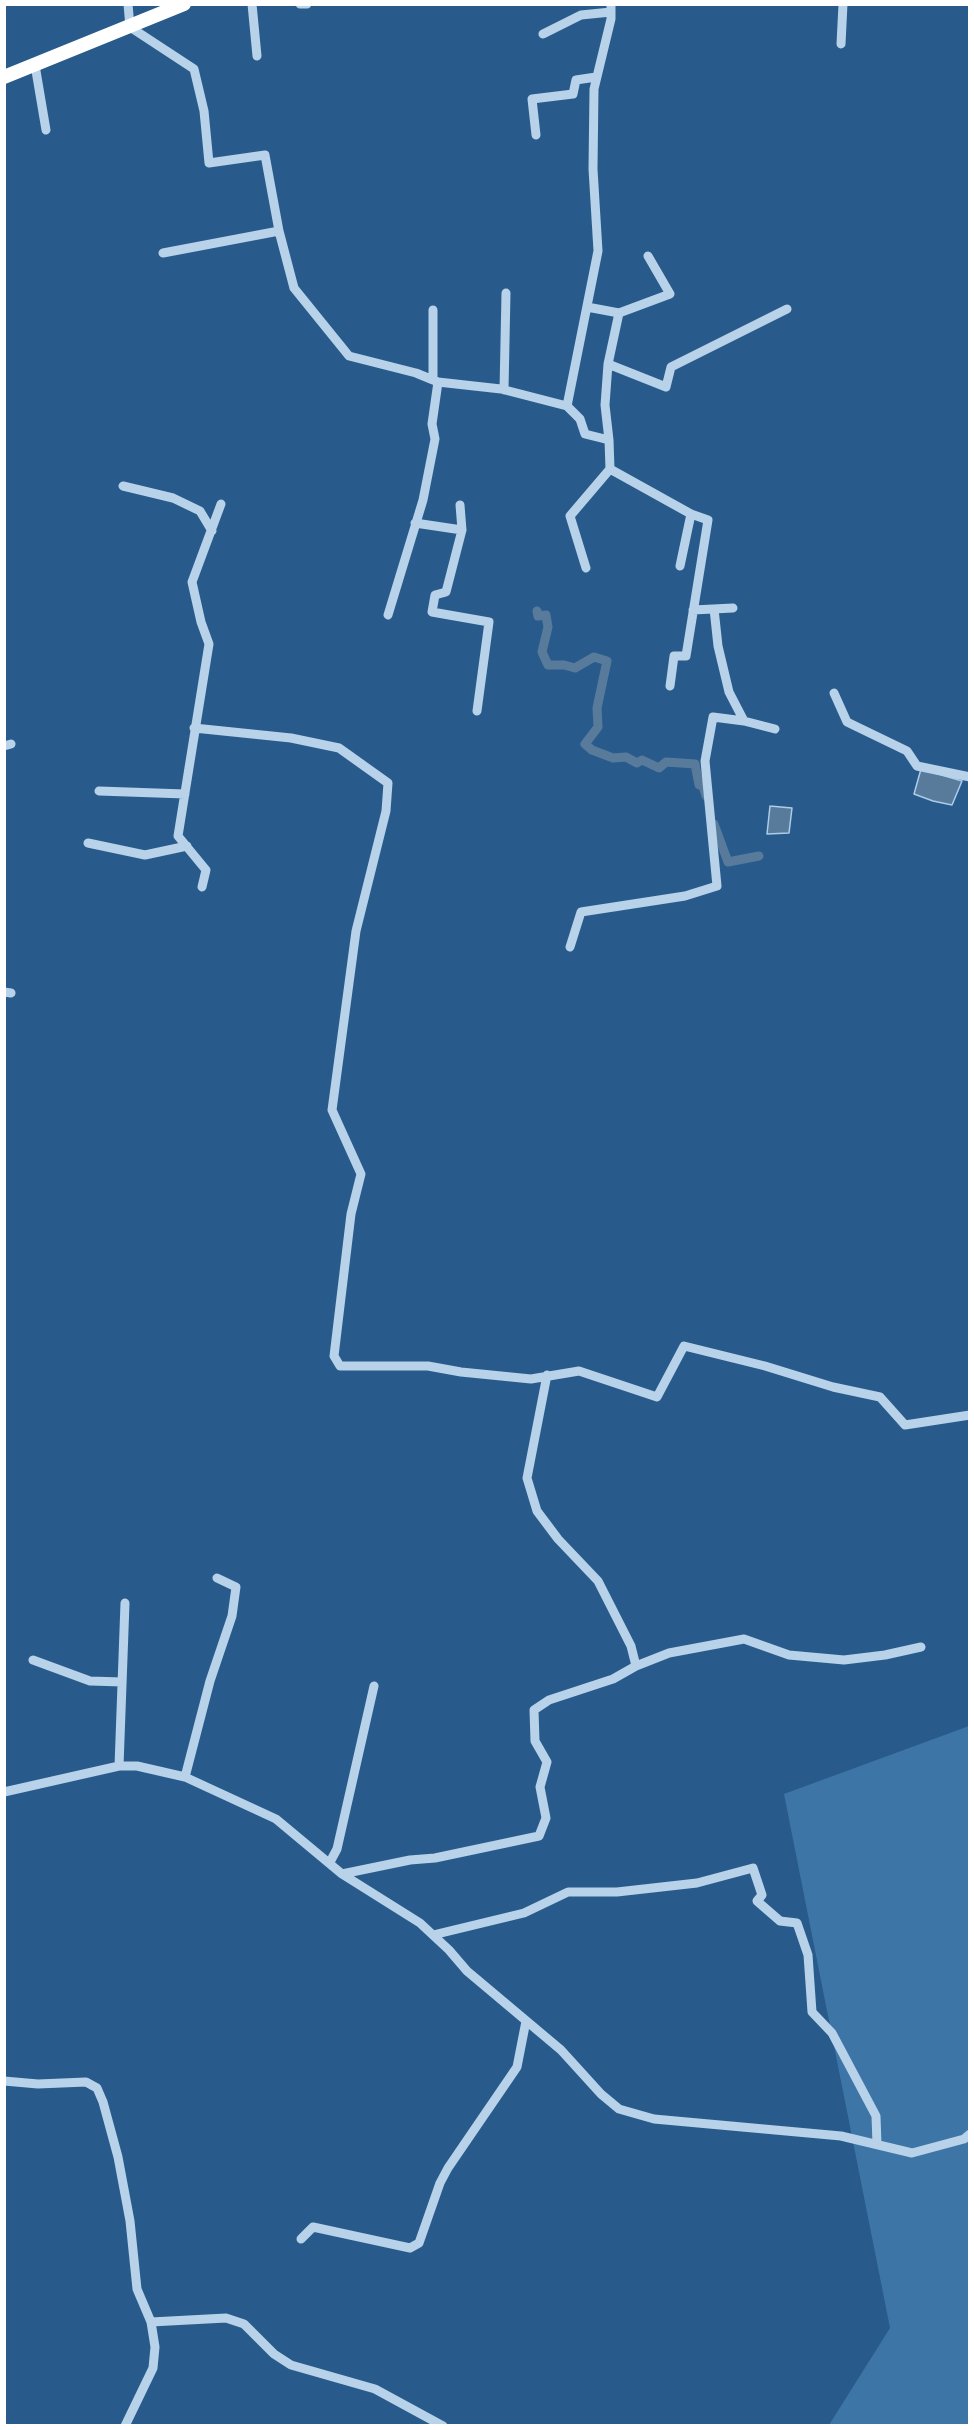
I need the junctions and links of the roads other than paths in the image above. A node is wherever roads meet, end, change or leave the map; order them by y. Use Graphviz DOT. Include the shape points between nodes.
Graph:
graph roads {
  1 [pos="128,4"];
  2 [pos="184,4"];
  3 [pos="252,4"];
  4 [pos="300,4"];
  5 [pos="307,4"];
  6 [pos="843,4"];
  7 [pos="611,8"];
  8 [pos="130,27"];
  9 [pos="543,34"];
  10 [pos="841,44"];
  11 [pos="257,56"];
  12 [pos="35,65"];
  13 [pos="4,77"];
  14 [pos="596,77"];
  15 [pos="46,130"];
  16 [pos="536,135"];
  17 [pos="279,231"];
  18 [pos="163,253"];
  19 [pos="648,256"];
  20 [pos="506,293"];
  21 [pos="587,307"];
  22 [pos="788,309"];
  23 [pos="433,310"];
  24 [pos="619,313"];
  25 [pos="609,364"];
  26 [pos="436,381"];
  27 [pos="504,390"];
  28 [pos="567,406"];
  29 [pos="609,440"];
  30 [pos="610,469"];
  31 [pos="123,486"];
  32 [pos="221,504"];
  33 [pos="460,505"];
  34 [pos="691,514"];
  35 [pos="415,523"];
  36 [pos="462,530"];
  37 [pos="212,531"];
  38 [pos="680,566"];
  39 [pos="586,568"];
  40 [pos="714,609"];
  41 [pos="733,609"];
  42 [pos="693,610"];
  43 [pos="388,615"];
  44 [pos="670,686"];
  45 [pos="834,693"];
  46 [pos="477,711"];
  47 [pos="744,721"];
  48 [pos="194,728"];
  49 [pos="775,729"];
  50 [pos="969,777"];
  51 [pos="99,791"];
  52 [pos="185,794"];
  53 [pos="88,843"];
  54 [pos="187,846"];
  55 [pos="202,887"];
  56 [pos="570,947"];
  57 [pos="547,1375"];
  58 [pos="969,1415"];
  59 [pos="217,1578"];
  60 [pos="125,1603"];
  61 [pos="921,1647"];
  62 [pos="33,1660"];
  63 [pos="636,1666"];
  64 [pos="122,1682"];
  65 [pos="374,1686"];
  66 [pos="119,1766"];
  67 [pos="185,1776"];
  68 [pos="4,1791"];
  69 [pos="330,1862"];
  70 [pos="342,1874"];
  71 [pos="433,1935"];
  72 [pos="526,2021"];
  73 [pos="4,2081"];
  74 [pos="969,2134"];
  75 [pos="877,2144"];
  76 [pos="301,2239"];
  77 [pos="151,2322"];
  78 [pos="125,2426"];
  79 [pos="444,2426"];
  1 -- 8 [label="street"];
  2 -- 8 [label="highway"];
  3 -- 11 [label="street"];
  4 -- 5 [label="street"];
  6 -- 10 [label="street"];
  7 -- 9 [label="street" via="581,15"];
  7 -- 14 [label="street"];
  8 -- 12 [label="highway"];
  8 -- 17 [label="street" via="194,69 204,111 209,163 265,156"];
  12 -- 13 [label="highway"];
  12 -- 15 [label="street"];
  14 -- 16 [label="street" via="576,80 573,94 532,99"];
  14 -- 21 [label="street" via="593,169 598,251"];
  17 -- 18 [label="street"];
  17 -- 26 [label="street" via="294,288 349,356"];
  19 -- 24 [label="street" via="670,294"];
  20 -- 27 [label="street"];
  21 -- 24 [label="street"];
  21 -- 28 [label="street"];
  22 -- 25 [label="street" via="671,367 666,387"];
  23 -- 26 [label="street"];
  24 -- 25 [label="street"];
  25 -- 29 [label="street" via="605,405"];
  26 -- 27 [label="street"];
  26 -- 35 [label="street" via="432,424 435,438"];
  27 -- 28 [label="street"];
  28 -- 29 [label="street" via="580,419 585,434"];
  29 -- 30 [label="street"];
  30 -- 34 [label="street"];
  30 -- 39 [label="street" via="570,516"];
  31 -- 37 [label="street" via="173,498 200,511"];
  32 -- 37 [label="street"];
  33 -- 36 [label="street"];
  34 -- 38 [label="street"];
  34 -- 42 [label="street" via="708,520"];
  35 -- 36 [label="street"];
  35 -- 43 [label="street"];
  36 -- 46 [label="street" via="446,592 435,595 432,612 489,622"];
  37 -- 48 [label="street" via="192,582 209,644"];
  40 -- 41 [label="street"];
  40 -- 42 [label="street"];
  40 -- 47 [label="street" via="729,692"];
  42 -- 44 [label="street" via="686,656 674,656"];
  45 -- 50 [label="street" via="848,722 907,751 917,766"];
  47 -- 49 [label="street"];
  47 -- 56 [label="street" via="712,717 705,761 717,886 686,896 581,912"];
  48 -- 52 [label="street"];
  48 -- 57 [label="street" via="291,738 339,748 388,783 386,811 356,931 332,1110 361,1174 351,1214 334,1356 340,1366 428,1366 531,1379"];
  51 -- 52 [label="street"];
  52 -- 54 [label="street" via="178,836"];
  53 -- 54 [label="street" via="145,855"];
  54 -- 55 [label="street" via="206,870"];
  57 -- 58 [label="street" via="579,1371 657,1397 684,1346 880,1397 905,1425"];
  57 -- 63 [label="street" via="527,1478 537,1511 598,1581 631,1646"];
  59 -- 67 [label="street" via="236,1587 232,1616"];
  60 -- 64 [label="street"];
  61 -- 63 [label="street" via="844,1660 789,1655 744,1639 669,1653"];
  62 -- 64 [label="street" via="90,1681"];
  63 -- 70 [label="street" via="613,1679 549,1700 534,1710 535,1741 547,1762 540,1788 546,1818 538,1836"];
  64 -- 66 [label="street"];
  65 -- 69 [label="street" via="337,1849"];
  66 -- 67 [label="street"];
  66 -- 68 [label="street"];
  67 -- 69 [label="street" via="276,1819"];
  69 -- 70 [label="street"];
  70 -- 71 [label="street"];
  71 -- 72 [label="street" via="467,1971"];
  71 -- 75 [label="street" via="524,1913 568,1892 688,1885 753,1868 762,1895 757,1901 780,1921 797,1923 808,1955 812,2012 832,2034 876,2116"];
  72 -- 75 [label="street" via="619,2109 654,2119 841,2136"];
  72 -- 76 [label="street" via="517,2067 448,2168 419,2243 410,2248 314,2227"];
  73 -- 77 [label="street" via="86,2082 97,2088 118,2157 137,2289"];
  74 -- 75 [label="street" via="964,2139 912,2153"];
  77 -- 78 [label="street" via="153,2368"];
  77 -- 79 [label="street" via="226,2318 244,2324 291,2365 375,2389"];
}
